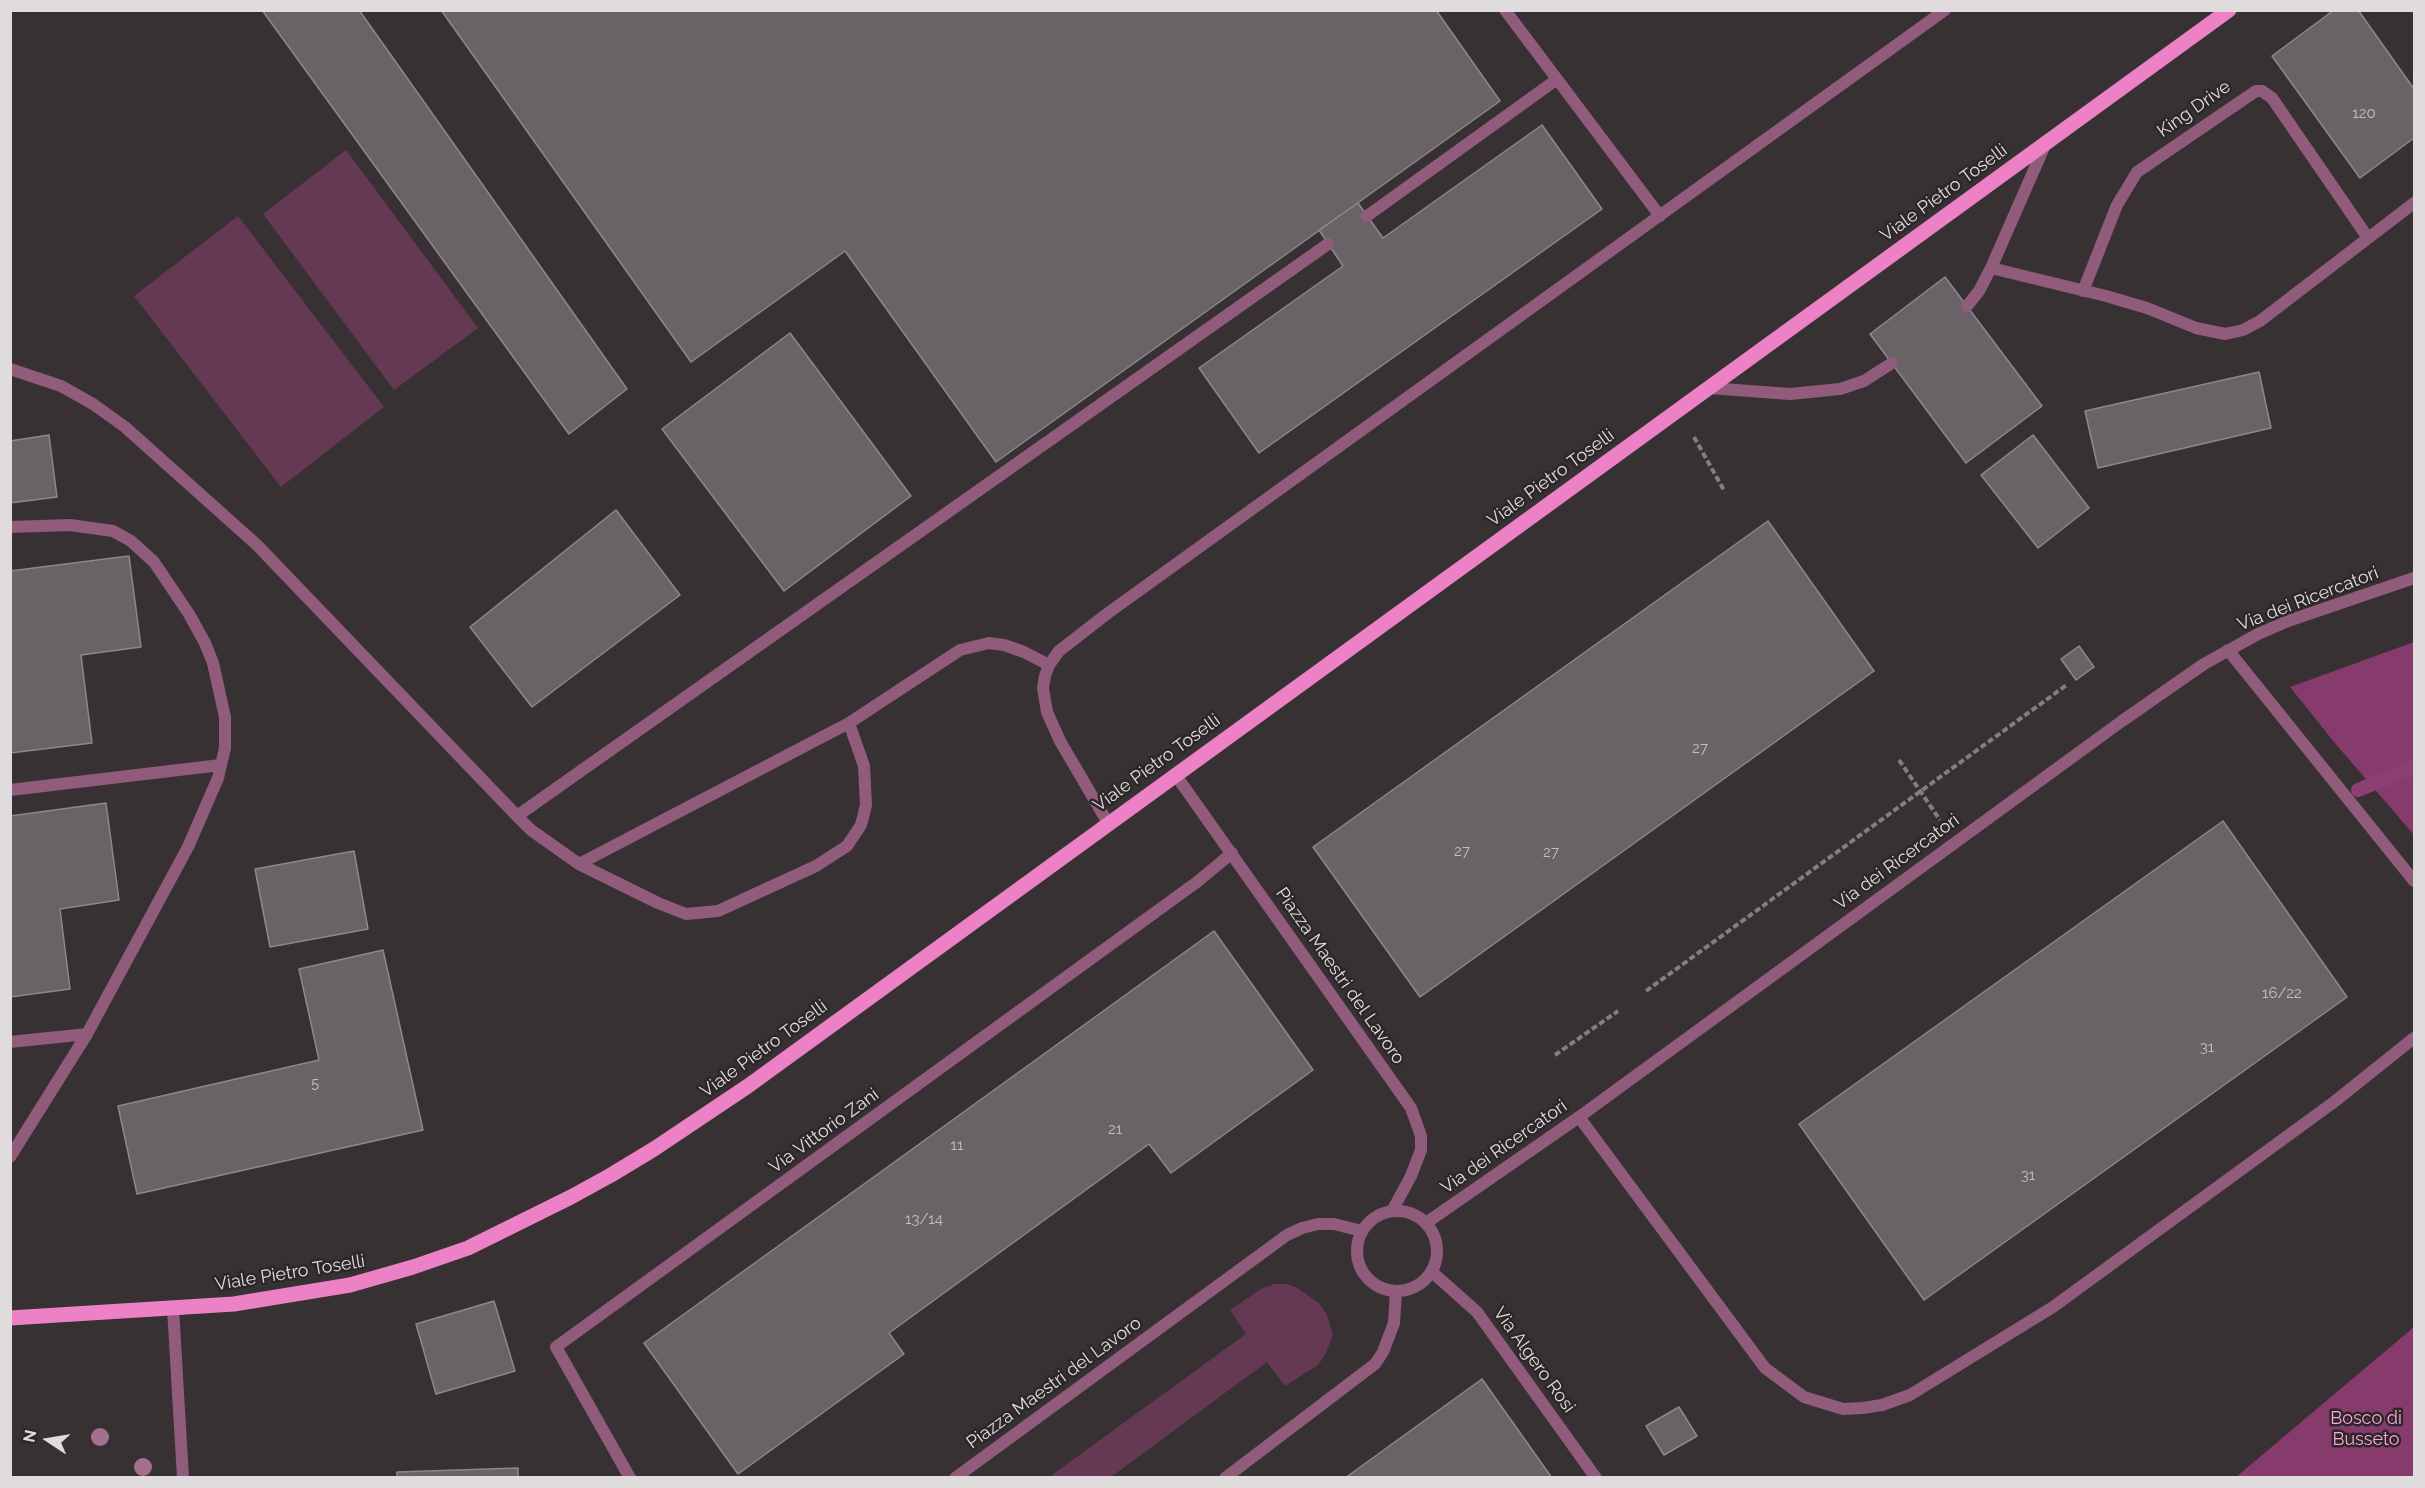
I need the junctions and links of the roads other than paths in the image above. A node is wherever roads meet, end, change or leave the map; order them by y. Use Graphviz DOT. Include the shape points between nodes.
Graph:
graph roads {
  1 [pos="1505,10"];
  2 [pos="1945,10"];
  3 [pos="2229,10"];
  4 [pos="1556,80"];
  5 [pos="2045,145"];
  6 [pos="2415,203"];
  7 [pos="1367,216"];
  8 [pos="1660,216"];
  9 [pos="2368,238"];
  10 [pos="1328,244"];
  11 [pos="1991,268"];
  12 [pos="2083,291"];
  13 [pos="1967,306"];
  14 [pos="1892,363"];
  15 [pos="10,369"];
  16 [pos="1708,388"];
  17 [pos="10,527"];
  18 [pos="2415,578"];
  19 [pos="2228,650"];
  20 [pos="1049,665"];
  21 [pos="849,723"];
  22 [pos="221,765"];
  23 [pos="1175,774"];
  24 [pos="10,790"];
  25 [pos="517,816"];
  26 [pos="1108,823"];
  27 [pos="1232,853"];
  28 [pos="579,864"];
  29 [pos="2415,881"];
  30 [pos="87,1034"];
  31 [pos="2415,1038"];
  32 [pos="10,1042"];
  33 [pos="1579,1117"];
  34 [pos="10,1157"];
  35 [pos="1392,1211"];
  36 [pos="1426,1223"];
  37 [pos="1362,1231"];
  38 [pos="1432,1272"];
  39 [pos="1396,1292"];
  40 [pos="173,1308"];
  41 [pos="10,1318"];
  42 [pos="183,1478"];
  43 [pos="630,1478"];
  44 [pos="955,1478"];
  45 [pos="1225,1478"];
  46 [pos="1596,1478"];
  1 -- 4 [label="lane"];
  2 -- 8 [label="lane"];
  3 -- 5 [label="main road, Viale Pietro Toselli"];
  4 -- 7 [label="lane"];
  4 -- 8 [label="lane"];
  5 -- 11 [label="lane"];
  5 -- 16 [label="main road, Viale Pietro Toselli"];
  6 -- 9 [label="lane"];
  8 -- 20 [label="lane" via="1108,613 1059,651"];
  9 -- 12 [label="lane" via="2260,321 2225,334"];
  9 -- 12 [label="lane, King Drive" via="2272,98 2256,91 2138,172 2117,205"];
  10 -- 25 [label="lane"];
  11 -- 12 [label="lane"];
  11 -- 13 [label="lane"];
  14 -- 16 [label="lane" via="1864,381 1840,389 1790,394"];
  15 -- 25 [label="lane" via="61,386 93,404 142,443 257,545"];
  16 -- 23 [label="main road, Viale Pietro Toselli"];
  17 -- 22 [label="lane" via="70,525 113,531 154,562 189,614 213,663 225,717"];
  18 -- 19 [label="lane, Via dei Ricercatori" via="2288,621"];
  19 -- 29 [label="lane"];
  19 -- 33 [label="lane, Via dei Ricercatori" via="2122,721"];
  20 -- 21 [label="lane" via="1004,645 975,645"];
  20 -- 26 [label="lane" via="1043,688 1047,712"];
  21 -- 28 [label="lane"];
  21 -- 28 [label="lane" via="864,766 866,805 861,825 847,846 816,866 718,911 686,914"];
  22 -- 24 [label="lane"];
  22 -- 30 [label="lane" via="188,848"];
  23 -- 26 [label="main road, Viale Pietro Toselli"];
  23 -- 27 [label="lane, Piazza Maestri del Lavoro"];
  25 -- 28 [label="lane"];
  26 -- 40 [label="main road, Viale Pietro Toselli" via="738,1092 654,1149 571,1197 468,1248 378,1278 272,1299"];
  27 -- 35 [label="lane, Piazza Maestri del Lavoro" via="1415,1115 1421,1150"];
  27 -- 43 [label="lane, Via Vittorio Zani" via="556,1347"];
  30 -- 32 [label="lane"];
  30 -- 34 [label="lane"];
  31 -- 33 [label="lane" via="2334,1102 2053,1306 1910,1395 1863,1408 1844,1409 1803,1397 1765,1368"];
  33 -- 36 [label="lane, Via dei Ricercatori"];
  35 -- 36 [label="lane" via="1416,1215"];
  35 -- 37 [label="lane" via="1380,1214"];
  36 -- 38 [label="lane" via="1437,1247"];
  37 -- 39 [label="lane" via="1357,1244 1361,1271 1371,1282"];
  37 -- 44 [label="lane, Piazza Maestri del Lavoro" via="1318,1224 1287,1235"];
  38 -- 39 [label="lane" via="1422,1283"];
  38 -- 46 [label="lane, Via Algero Rosi" via="1477,1311"];
  39 -- 45 [label="lane" via="1394,1323 1375,1364"];
  40 -- 41 [label="main road, Viale Pietro Toselli"];
  40 -- 42 [label="lane"];
}
